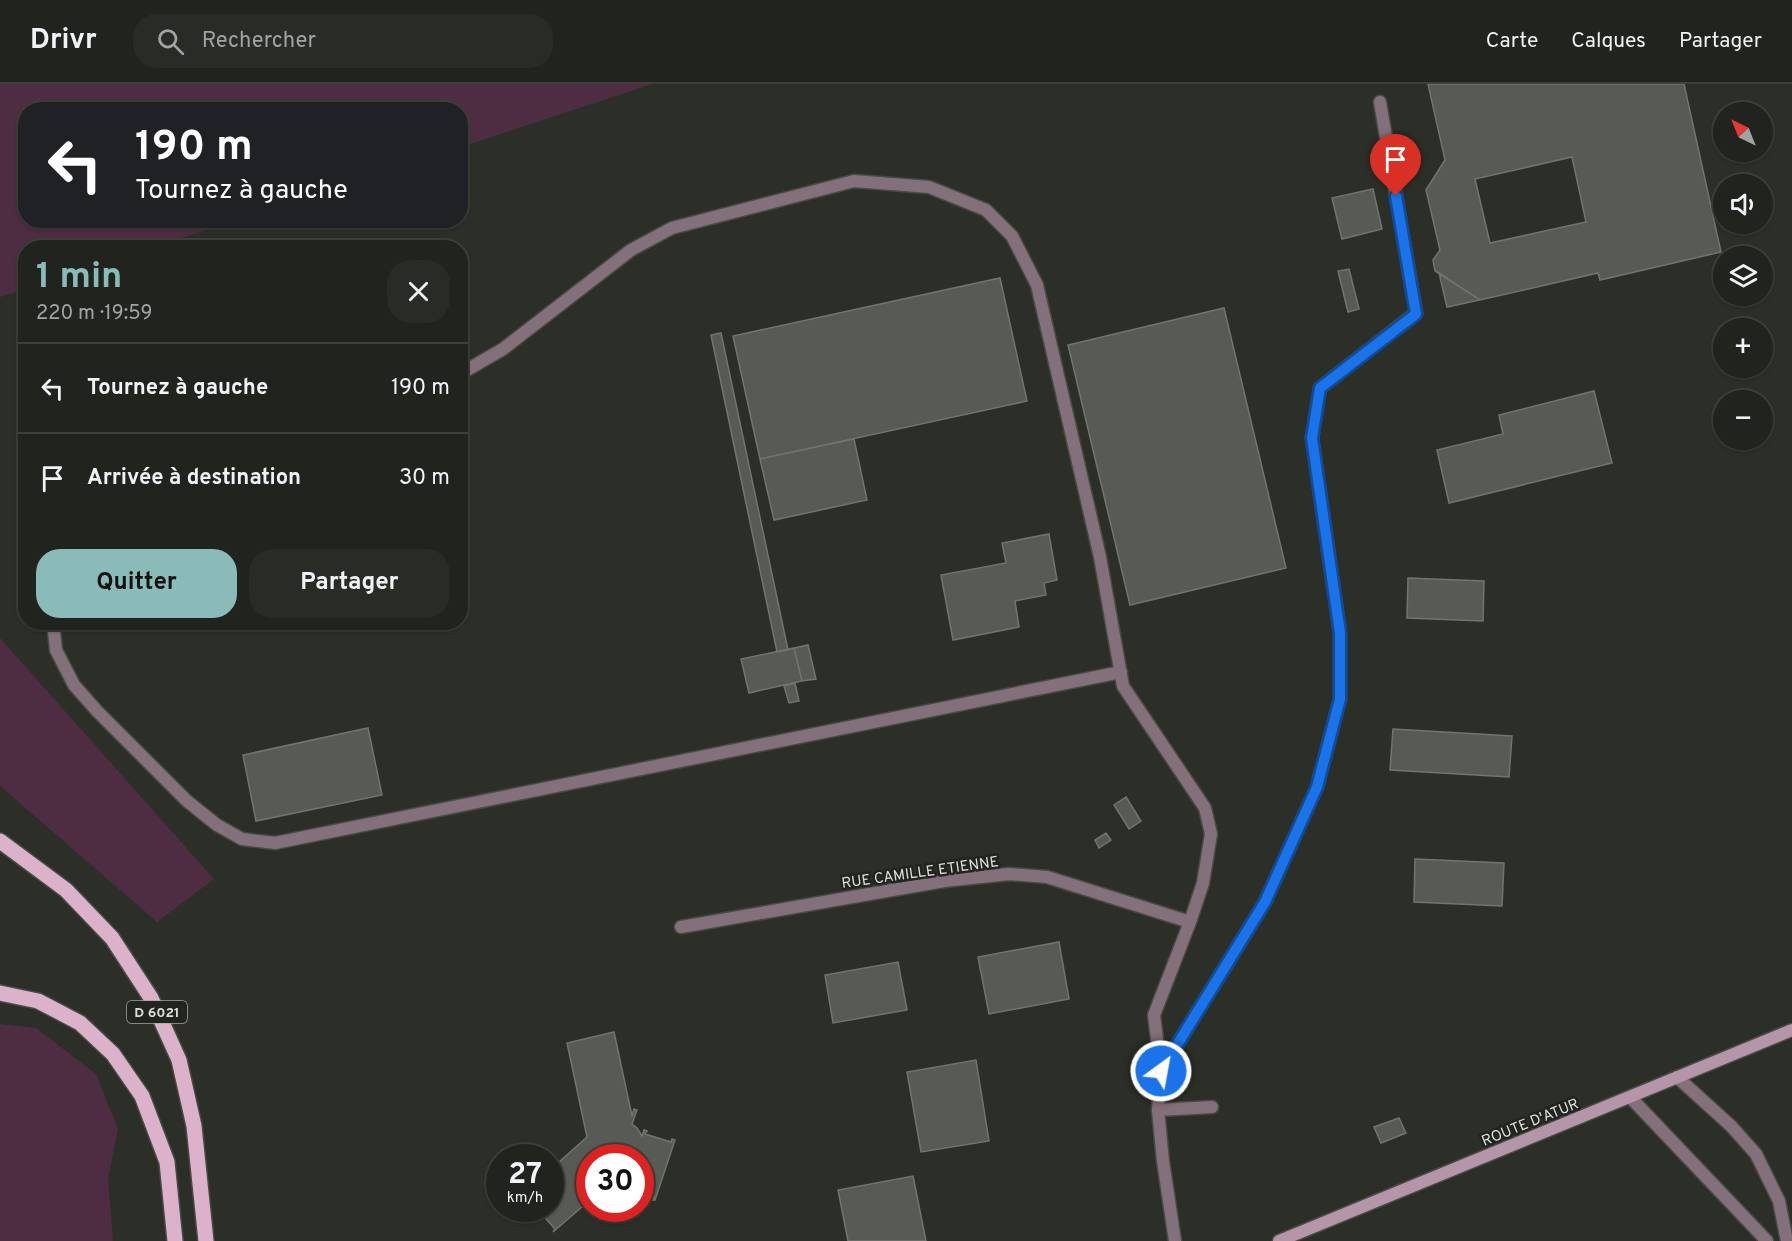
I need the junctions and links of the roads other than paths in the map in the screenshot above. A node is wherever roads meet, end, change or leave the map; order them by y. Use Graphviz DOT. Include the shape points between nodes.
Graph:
graph roads {
  1 [pos="1380,102"];
  2 [pos="468,369"];
  3 [pos="53,630"];
  4 [pos="1120,672"];
  5 [pos="0,841"];
  6 [pos="1190,922"];
  7 [pos="681,927"];
  8 [pos="0,993"];
  9 [pos="1792,1030"];
  10 [pos="1161,1071"];
  11 [pos="1677,1077"];
  12 [pos="1630,1097"];
  13 [pos="1212,1107"];
  14 [pos="1158,1110"];
  15 [pos="175,1241"];
  16 [pos="206,1241"];
  17 [pos="1175,1241"];
  18 [pos="1278,1241"];
  19 [pos="1767,1241"];
  20 [pos="1787,1241"];
  1 -- 10 [label="street" via="1416,314 1320,388 1312,438 1340,633 1340,699 1317,787 1265,902"];
  2 -- 4 [label="street" via="502,349 631,250 672,228 854,181 929,187 986,210 1012,236 1037,285 1100,557"];
  3 -- 4 [label="street" via="56,650 74,685 187,801 242,839 275,843"];
  4 -- 6 [label="street" via="1123,686 1204,808 1211,834 1203,883"];
  5 -- 16 [label="main road, D 6021" via="66,890 111,938 151,998 179,1060 194,1126"];
  6 -- 7 [label="street, RUE CAMILLE ETIENNE" via="1047,877 1009,874 944,880"];
  6 -- 10 [label="street" via="1154,1015"];
  8 -- 15 [label="main road" via="38,1001 80,1023 113,1054 142,1096 167,1162"];
  9 -- 11 [label="street, ROUTE D'ATUR"];
  10 -- 14 [label="street"];
  11 -- 12 [label="street, ROUTE D'ATUR"];
  11 -- 20 [label="street" via="1756,1154 1779,1201"];
  12 -- 18 [label="street, ROUTE D'ATUR"];
  12 -- 19 [label="street"];
  13 -- 14 [label="street"];
  14 -- 17 [label="street"];
}
